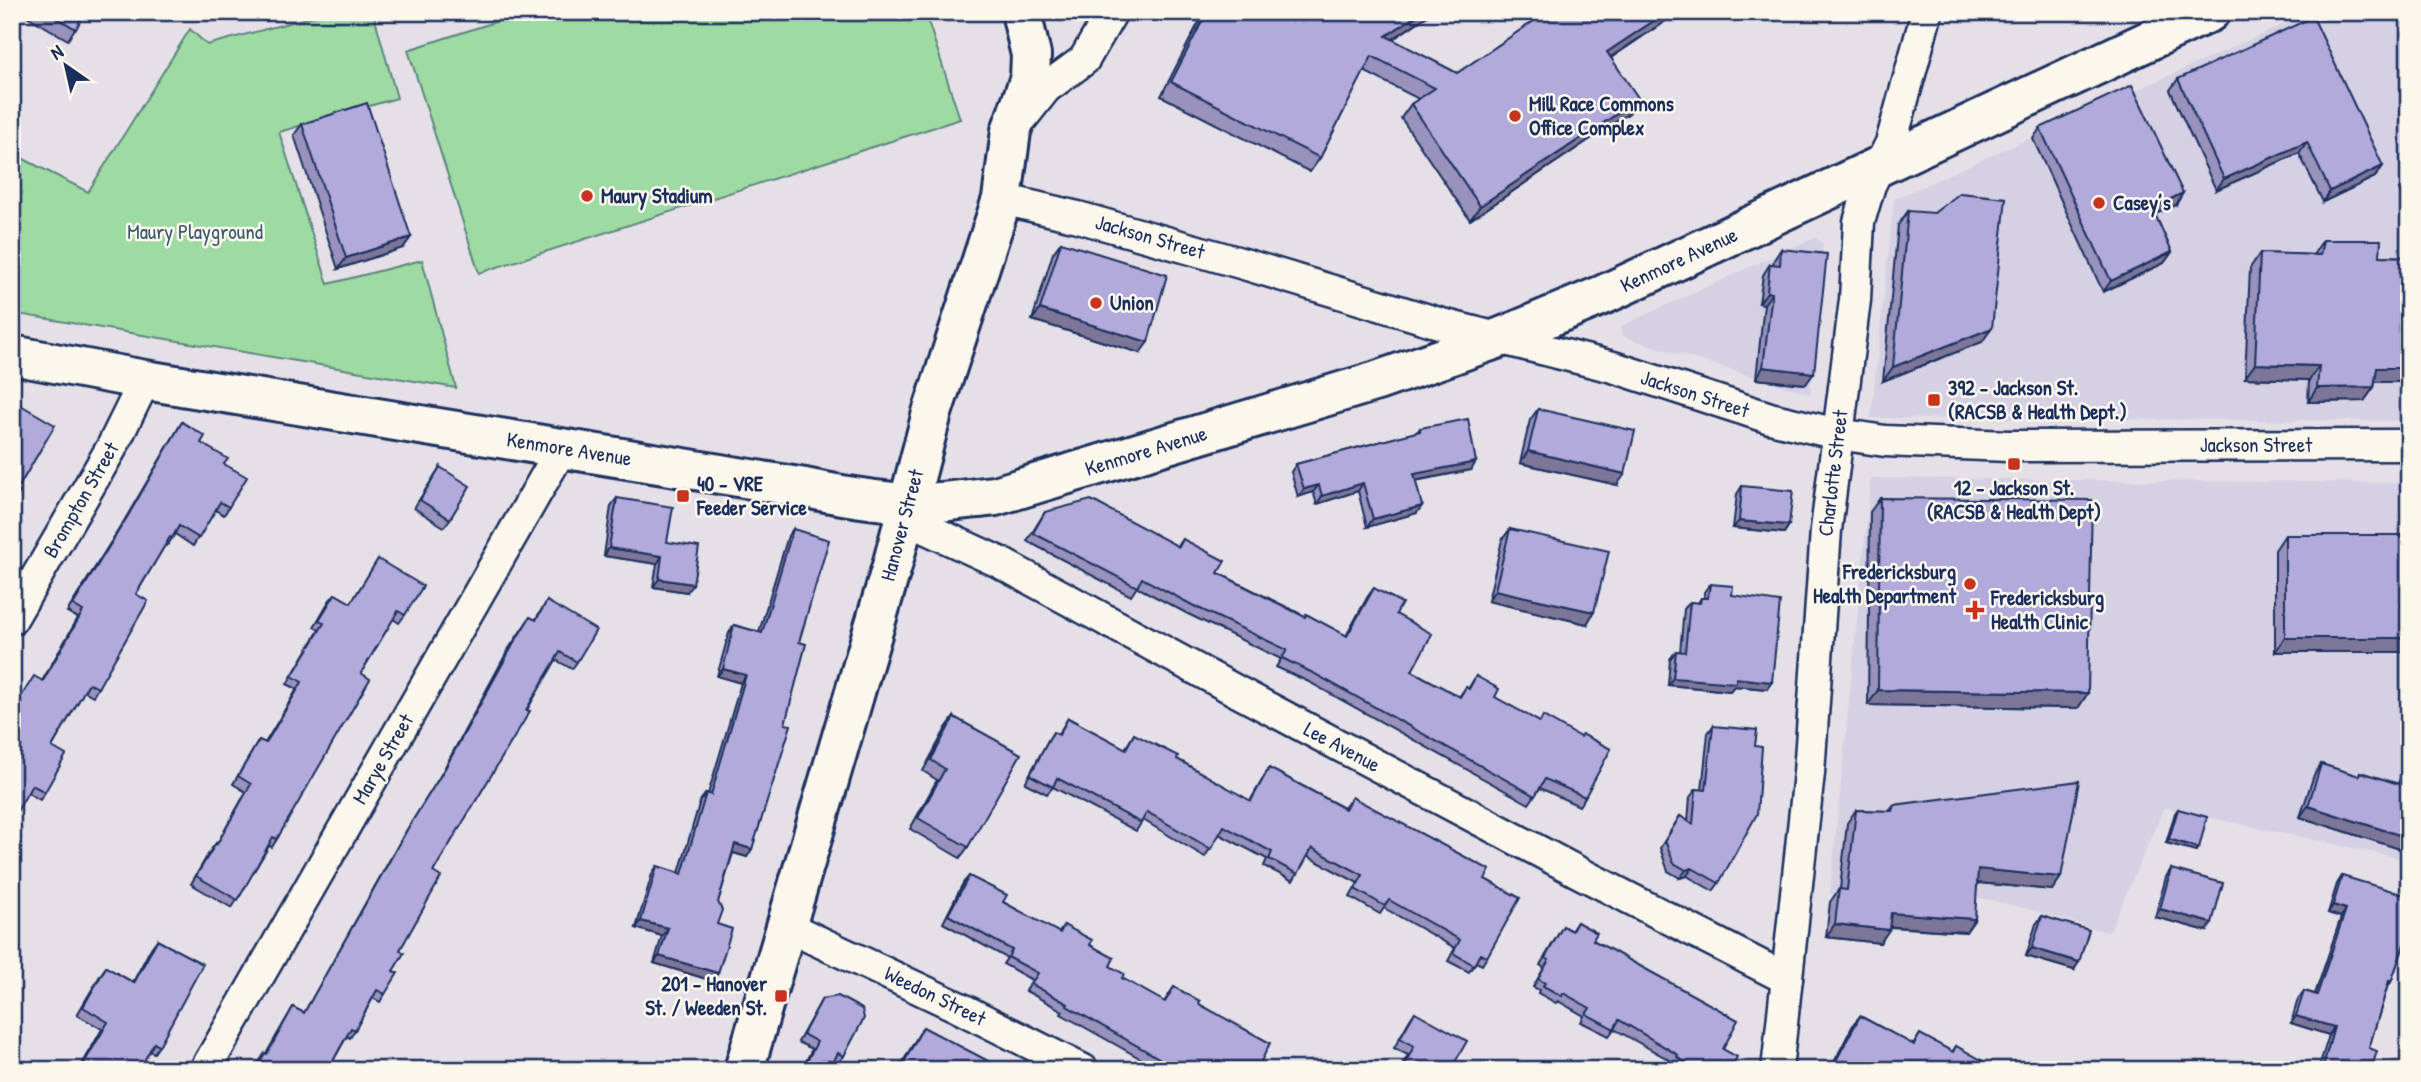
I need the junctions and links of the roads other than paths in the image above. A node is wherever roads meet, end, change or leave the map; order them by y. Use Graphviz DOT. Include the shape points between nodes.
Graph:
graph roads {
  1 [pos="1021,12"];
  2 [pos="1112,12"];
  3 [pos="1927,12"];
  4 [pos="2210,12"];
  5 [pos="1011,131"];
  6 [pos="1878,168"];
  7 [pos="1002,199"];
  8 [pos="1500,338"];
  9 [pos="12,355"];
  10 [pos="145,380"];
  11 [pos="1838,434"];
  12 [pos="2409,445"];
  13 [pos="562,448"];
  14 [pos="908,503"];
  15 [pos="12,619"];
  16 [pos="786,926"];
  17 [pos="1787,979"];
  18 [pos="205,1070"];
  19 [pos="744,1070"];
  20 [pos="1083,1070"];
  21 [pos="1777,1070"];
  1 -- 5 [label="street, Hanover Street" via="1031,55 1030,78"];
  2 -- 5 [label="street" via="1084,60 1046,88"];
  3 -- 6 [label="street, Charlotte Street" via="1899,120"];
  4 -- 6 [label="street, Kenmore Avenue"];
  5 -- 7 [label="street, Hanover Street"];
  6 -- 8 [label="street, Kenmore Avenue" via="1605,295"];
  6 -- 11 [label="street, Charlotte Street" via="1859,222"];
  7 -- 8 [label="street, Jackson Street"];
  7 -- 14 [label="street, Hanover Street" via="932,413"];
  8 -- 11 [label="street, Jackson Street"];
  8 -- 14 [label="street, Kenmore Avenue" via="1377,381 995,496"];
  9 -- 10 [label="street, Kenmore Avenue"];
  10 -- 13 [label="street, Kenmore Avenue"];
  10 -- 15 [label="street, Brompton Street" via="112,447"];
  11 -- 12 [label="street, Jackson Street" via="1885,441 2008,446"];
  11 -- 17 [label="street, Charlotte Street"];
  13 -- 14 [label="street, Kenmore Avenue" via="849,498"];
  13 -- 18 [label="street, Marye Street"];
  14 -- 16 [label="street, Hanover Street"];
  14 -- 17 [label="street, Lee Avenue" via="925,528 999,562 1276,713"];
  16 -- 19 [label="street, Hanover Street"];
  16 -- 20 [label="street, Weedon Street"];
  17 -- 21 [label="street, Charlotte Street"];
}
